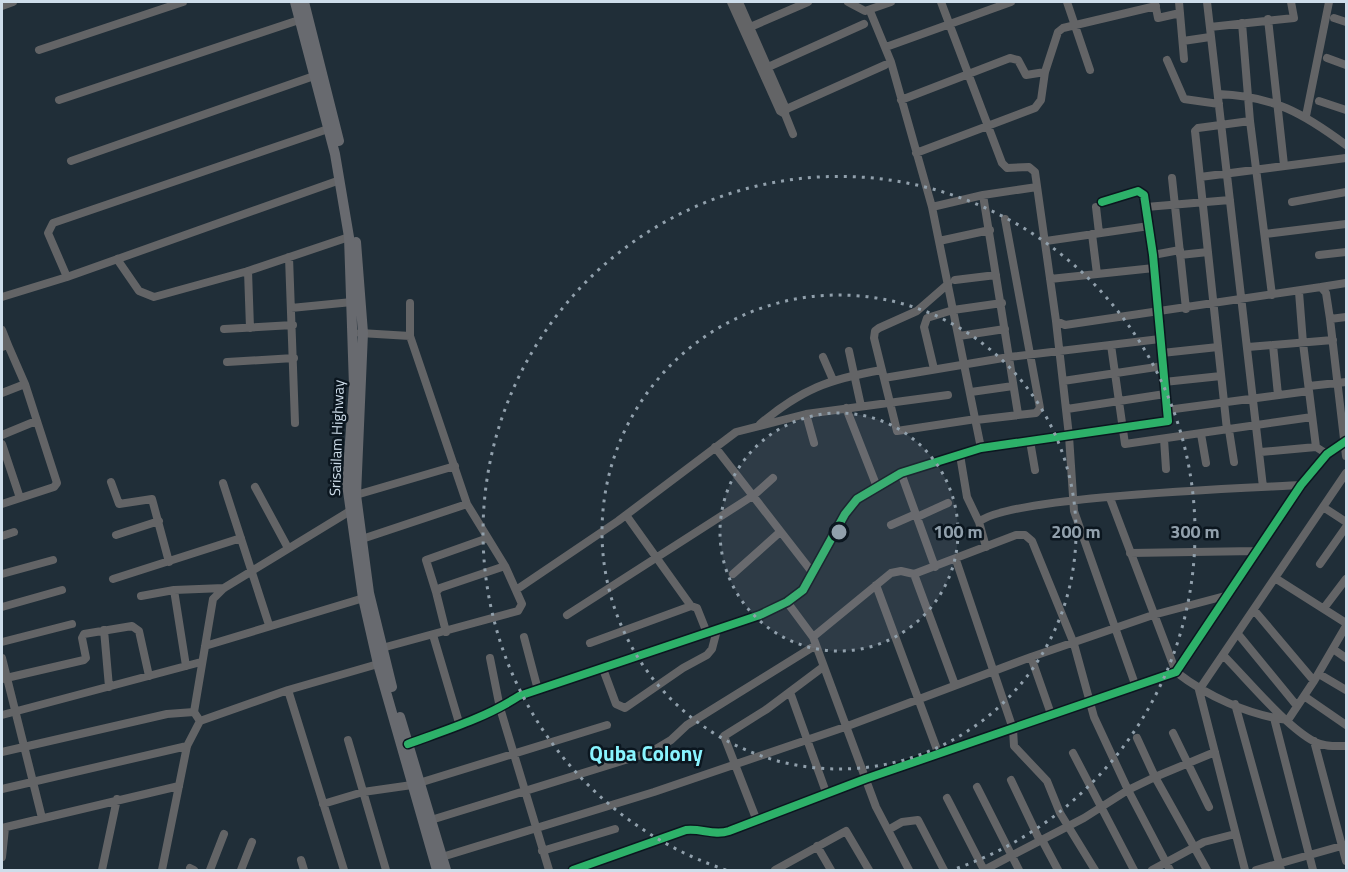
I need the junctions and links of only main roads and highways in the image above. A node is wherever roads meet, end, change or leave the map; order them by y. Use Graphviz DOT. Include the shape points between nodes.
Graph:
graph roads {
  1 [pos="295,2"];
  2 [pos="304,2"];
  3 [pos="358,333"];
  4 [pos="366,597"];
  5 [pos="416,784"];
  6 [pos="437,870"];
  7 [pos="446,870"];
  1 -- 3 [label="highway, Srisailam Highway" via="340,180"];
  2 -- 3 [label="highway, Srisailam Highway" via="350,195"];
  3 -- 4 [label="highway, Srisailam Highway" via="356,495"];
  3 -- 4 [label="highway, Srisailam Highway" via="347,484"];
  4 -- 5 [label="highway, Srisailam Highway"];
  4 -- 5 [label="highway, Srisailam Highway" via="378,664"];
  5 -- 6 [label="highway, Srisailam Highway"];
  5 -- 7 [label="highway, Srisailam Highway"];
}
